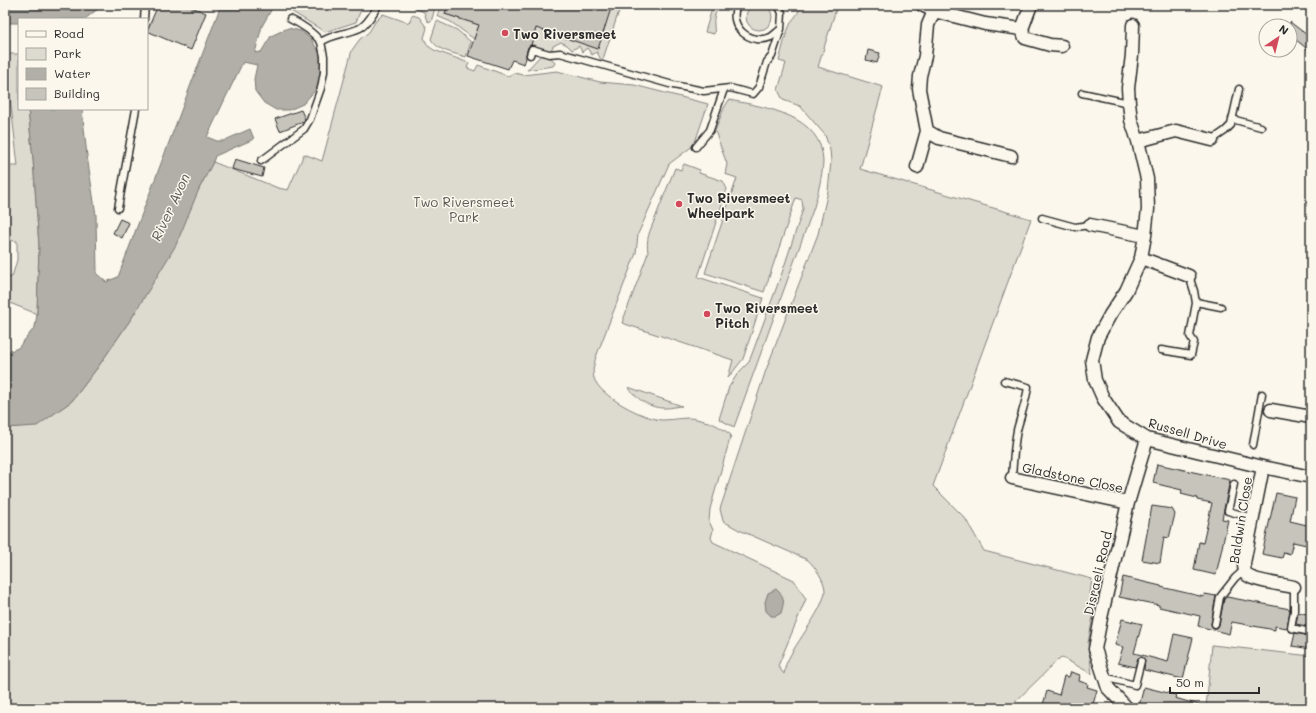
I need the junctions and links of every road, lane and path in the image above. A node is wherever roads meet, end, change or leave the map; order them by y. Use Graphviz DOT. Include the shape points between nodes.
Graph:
graph roads {
  1 [pos="145,5"];
  2 [pos="737,5"];
  3 [pos="778,5"];
  4 [pos="922,5"];
  5 [pos="1031,5"];
  6 [pos="378,6"];
  7 [pos="934,10"];
  8 [pos="144,18"];
  9 [pos="290,19"];
  10 [pos="1133,25"];
  11 [pos="1022,28"];
  12 [pos="781,29"];
  13 [pos="321,42"];
  14 [pos="1062,46"];
  15 [pos="530,55"];
  16 [pos="724,89"];
  17 [pos="1239,89"];
  18 [pos="1082,93"];
  19 [pos="1129,102"];
  20 [pos="136,110"];
  21 [pos="1232,119"];
  22 [pos="1261,127"];
  23 [pos="927,131"];
  24 [pos="1212,140"];
  25 [pos="1138,141"];
  26 [pos="696,147"];
  27 [pos="1010,156"];
  28 [pos="261,161"];
  29 [pos="917,167"];
  30 [pos="118,208"];
  31 [pos="1042,218"];
  32 [pos="1090,225"];
  33 [pos="1145,236"];
  34 [pos="1141,258"];
  35 [pos="1189,276"];
  36 [pos="1196,302"];
  37 [pos="1221,307"];
  38 [pos="1161,350"];
  39 [pos="1004,381"];
  40 [pos="1262,394"];
  41 [pos="1265,408"];
  42 [pos="1311,417"];
  43 [pos="1147,439"];
  44 [pos="1253,445"];
  45 [pos="1263,467"];
  46 [pos="1311,477"];
  47 [pos="1012,478"];
  48 [pos="1234,484"];
  49 [pos="1128,503"];
  50 [pos="1253,518"];
  51 [pos="1245,569"];
  52 [pos="1294,587"];
  53 [pos="1215,624"];
  54 [pos="1311,632"];
  55 [pos="1141,661"];
  56 [pos="1104,677"];
  57 [pos="1127,708"];
  1 -- 8 [label="lane"];
  2 -- 12 [label="lane" via="736,23 744,34 756,39 770,37"];
  3 -- 12 [label="lane" via="782,13"];
  4 -- 7 [label="street"];
  5 -- 11 [label="street"];
  6 -- 13 [label="lane" via="360,27 328,37"];
  7 -- 11 [label="street" via="985,24"];
  7 -- 23 [label="street" via="928,25 919,89"];
  9 -- 13 [label="lane" via="304,25"];
  10 -- 19 [label="street, Russell Drive"];
  11 -- 14 [label="street" via="1025,38 1050,46"];
  12 -- 16 [label="lane" via="759,87 753,94 730,88"];
  13 -- 28 [label="lane" via="324,72 310,119 304,128"];
  15 -- 16 [label="lane" via="532,49 549,54 560,53 704,91"];
  16 -- 26 [label="lane" via="710,130"];
  17 -- 21 [label="lane"];
  18 -- 19 [label="lane"];
  19 -- 25 [label="street, Russell Drive" via="1131,120"];
  20 -- 30 [label="lane"];
  21 -- 22 [label="lane"];
  21 -- 24 [label="lane" via="1231,125"];
  23 -- 27 [label="street" via="939,138"];
  23 -- 29 [label="street"];
  24 -- 25 [label="street" via="1176,131"];
  25 -- 33 [label="street, Russell Drive" via="1148,179"];
  31 -- 32 [label="lane" via="1075,227"];
  32 -- 33 [label="street"];
  33 -- 34 [label="street, Russell Drive"];
  34 -- 35 [label="street"];
  34 -- 43 [label="street, Russell Drive" via="1126,291 1098,337 1092,360 1095,380 1119,422"];
  35 -- 36 [label="lane"];
  36 -- 37 [label="lane"];
  36 -- 38 [label="lane" via="1190,336 1194,342 1190,355"];
  39 -- 47 [label="lane" via="1028,387 1013,454"];
  40 -- 41 [label="lane"];
  41 -- 42 [label="street"];
  41 -- 44 [label="lane"];
  43 -- 45 [label="street, Russell Drive"];
  43 -- 49 [label="street, Disraeli Road"];
  45 -- 46 [label="street, Russell Drive"];
  45 -- 50 [label="street, Baldwin Close"];
  47 -- 49 [label="street, Gladstone Close"];
  48 -- 50 [label="lane" via="1228,511"];
  49 -- 56 [label="street, Disraeli Road" via="1095,649"];
  50 -- 51 [label="street, Baldwin Close"];
  51 -- 52 [label="street, Baldwin Close" via="1247,575 1255,580"];
  51 -- 53 [label="lane" via="1234,578 1220,597"];
  52 -- 54 [label="lane" via="1291,628"];
  55 -- 56 [label="lane" via="1135,685"];
  56 -- 57 [label="street, Disraeli Road" via="1108,688"];
}
